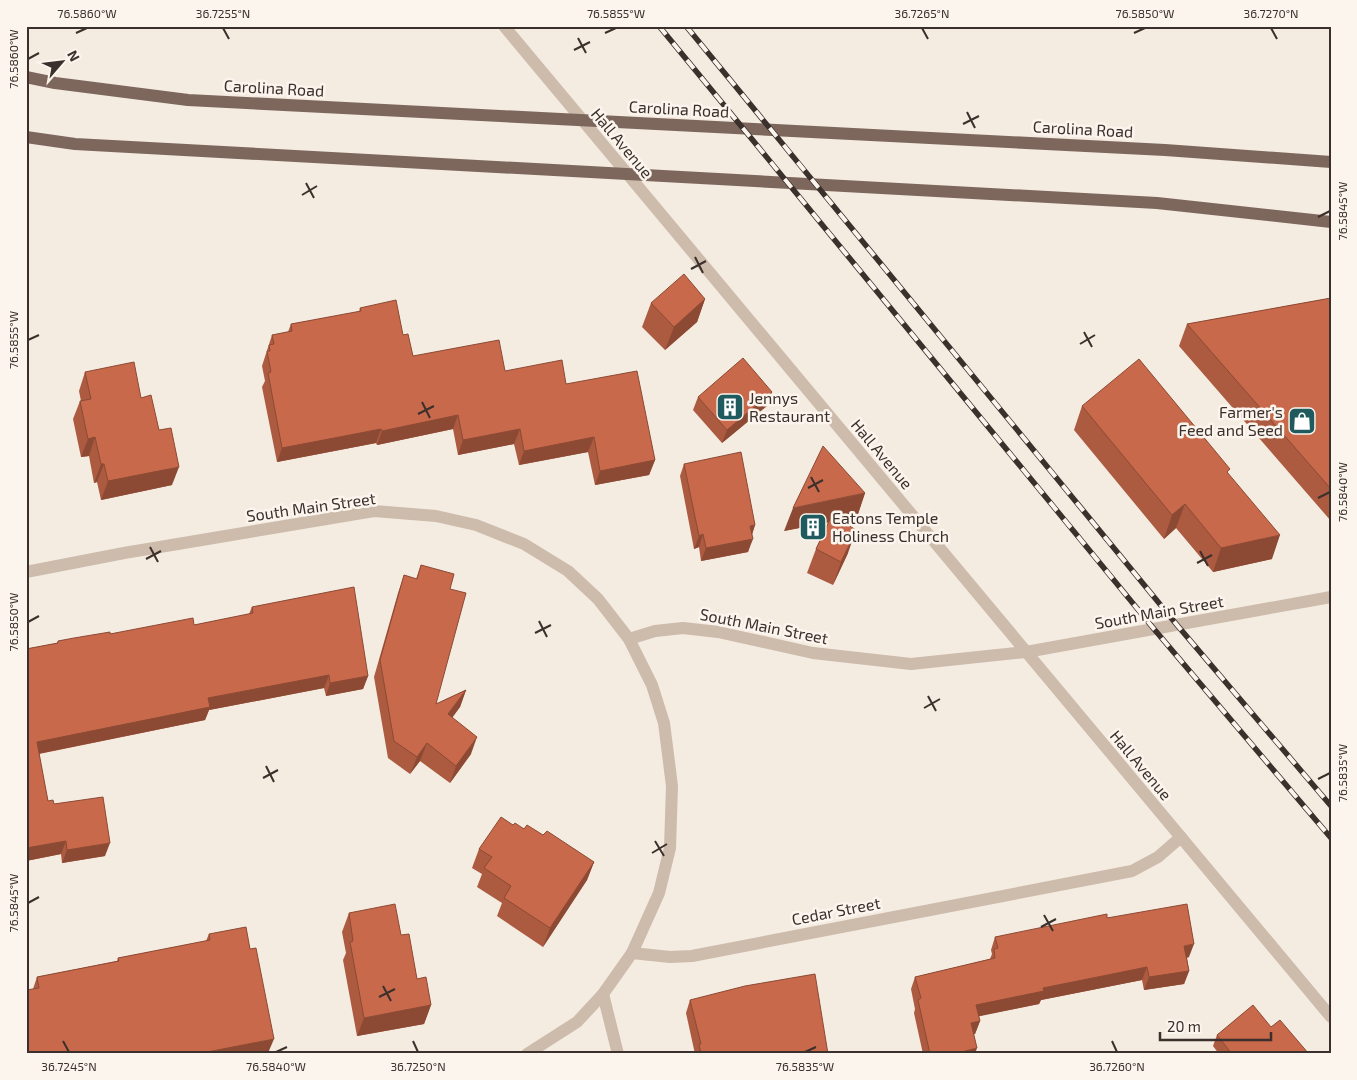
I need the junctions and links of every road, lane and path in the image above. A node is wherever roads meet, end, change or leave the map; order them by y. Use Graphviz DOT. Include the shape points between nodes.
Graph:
graph roads {
  1 [pos="504,26"];
  2 [pos="26,77"];
  3 [pos="26,137"];
  4 [pos="1325,161"];
  5 [pos="1331,222"];
  6 [pos="26,572"];
  7 [pos="1331,596"];
  8 [pos="629,639"];
  9 [pos="1026,652"];
  10 [pos="1181,838"];
  11 [pos="632,953"];
  12 [pos="603,994"];
  13 [pos="1331,1016"];
  14 [pos="527,1054"];
  15 [pos="618,1054"];
  1 -- 9 [label="street, Hall Avenue"];
  2 -- 4 [label="main road, Carolina Road" via="55,84 188,100"];
  3 -- 5 [label="main road" via="75,144 1157,203"];
  6 -- 8 [label="street, South Main Street" via="124,552 374,511 436,516 476,525 524,544 568,571 598,599"];
  7 -- 9 [label="street, South Main Street"];
  8 -- 9 [label="street, South Main Street" via="655,631 683,628 718,632 813,653 911,664"];
  8 -- 11 [label="street" via="652,685 664,723 672,786 668,857 659,892"];
  9 -- 10 [label="street, Hall Avenue"];
  10 -- 11 [label="street, Cedar Street" via="1158,857 1132,871 692,956"];
  10 -- 13 [label="street, Hall Avenue"];
  11 -- 12 [label="street"];
  12 -- 14 [label="street" via="577,1022"];
  12 -- 15 [label="street"];
}
